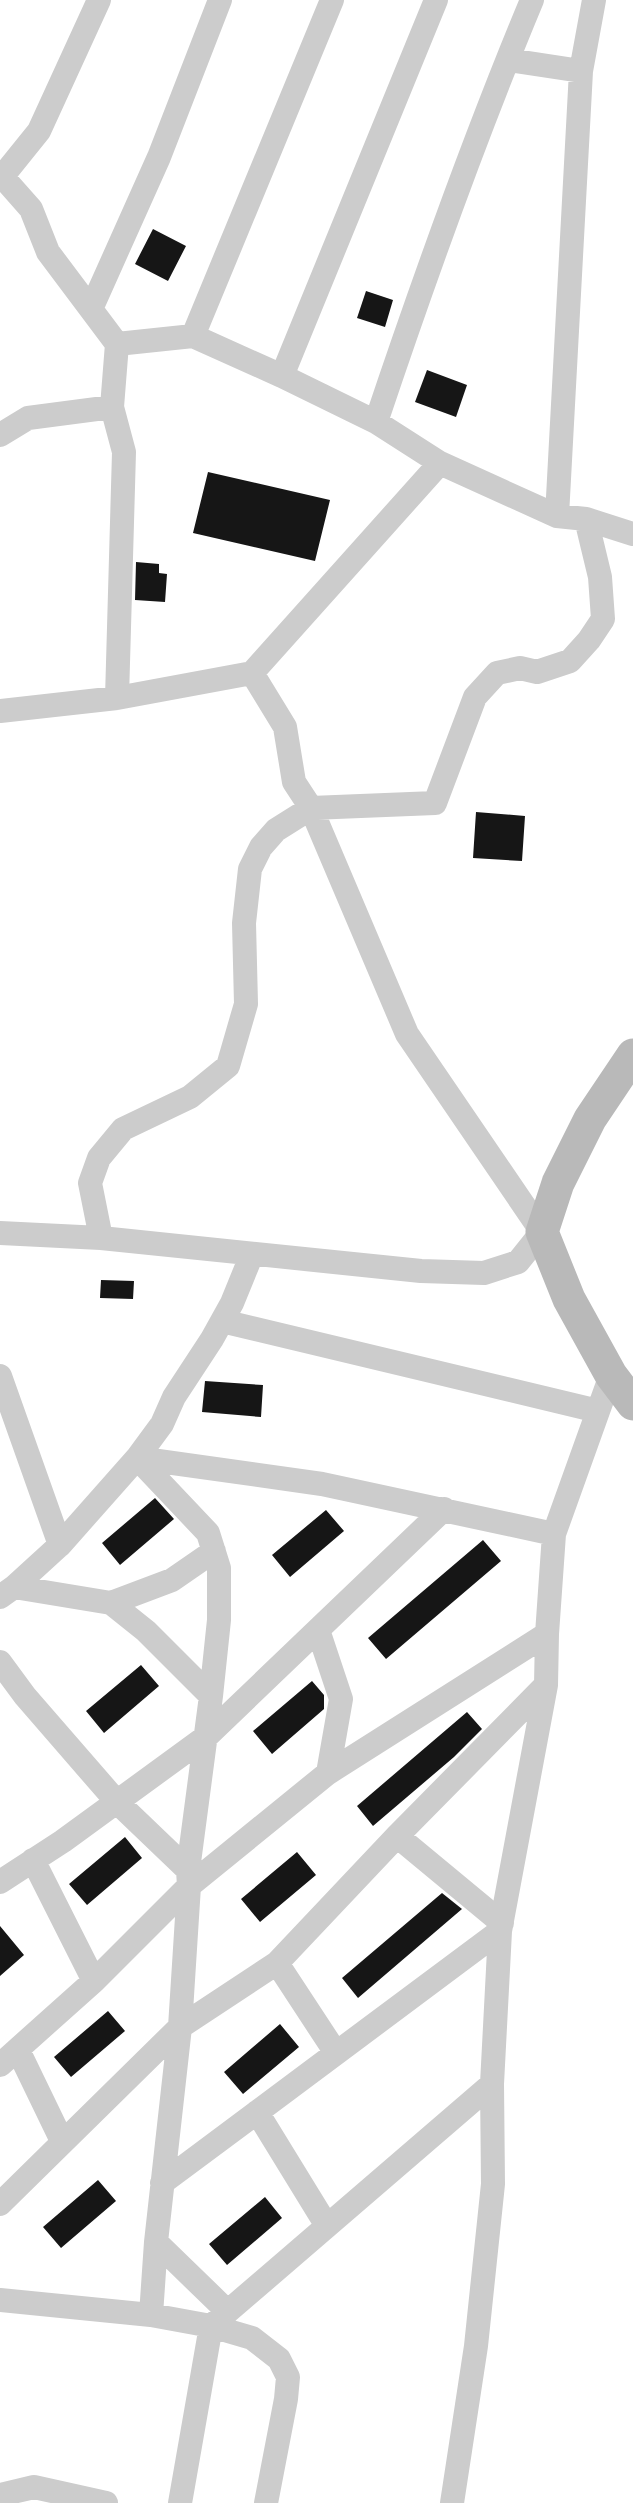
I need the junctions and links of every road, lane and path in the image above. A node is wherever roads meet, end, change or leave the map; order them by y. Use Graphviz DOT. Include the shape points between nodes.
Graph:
graph roads {
  1 [pos="99,0"];
  2 [pos="220,0"];
  3 [pos="332,0"];
  4 [pos="436,0"];
  5 [pos="532,0"];
  6 [pos="594,0"];
  7 [pos="509,60"];
  8 [pos="581,71"];
  9 [pos="1,176"];
  10 [pos="91,309"];
  11 [pos="193,336"];
  12 [pos="117,344"];
  13 [pos="282,376"];
  14 [pos="112,407"];
  15 [pos="376,422"];
  16 [pos="0,435"];
  17 [pos="440,463"];
  18 [pos="557,516"];
  19 [pos="586,519"];
  20 [pos="633,534"];
  21 [pos="252,673"];
  22 [pos="117,698"];
  23 [pos="0,710"];
  24 [pos="311,808"];
  25 [pos="633,1055"];
  26 [pos="542,1232"];
  27 [pos="0,1233"];
  28 [pos="101,1238"];
  29 [pos="252,1254"];
  30 [pos="222,1321"];
  31 [pos="611,1375"];
  32 [pos="0,1376"];
  33 [pos="633,1404"];
  34 [pos="598,1411"];
  35 [pos="137,1458"];
  36 [pos="444,1509"];
  37 [pos="554,1534"];
  38 [pos="60,1545"];
  39 [pos="214,1551"];
  40 [pos="7,1592"];
  41 [pos="111,1603"];
  42 [pos="318,1630"];
  43 [pos="547,1633"];
  44 [pos="0,1662"];
  45 [pos="546,1685"];
  46 [pos="211,1696"];
  47 [pos="207,1736"];
  48 [pos="328,1773"];
  49 [pos="117,1802"];
  50 [pos="397,1836"];
  51 [pos="33,1860"];
  52 [pos="189,1878"];
  53 [pos="0,1882"];
  54 [pos="501,1927"];
  55 [pos="277,1964"];
  56 [pos="94,1981"];
  57 [pos="180,2027"];
  58 [pos="336,2053"];
  59 [pos="9,2057"];
  60 [pos="492,2084"];
  61 [pos="257,2112"];
  62 [pos="62,2141"];
  63 [pos="162,2183"];
  64 [pos="0,2204"];
  65 [pos="327,2226"];
  66 [pos="156,2242"];
  67 [pos="0,2300"];
  68 [pos="151,2315"];
  69 [pos="219,2319"];
  70 [pos="0,2495"];
  71 [pos="106,2503"];
  72 [pos="180,2503"];
  73 [pos="266,2503"];
  74 [pos="452,2503"];
  1 -- 9 [label="street" via="39,131"];
  2 -- 10 [label="street" via="159,157"];
  3 -- 11 [label="street"];
  4 -- 13 [label="street"];
  5 -- 7 [label="street"];
  6 -- 8 [label="street"];
  7 -- 8 [label="street"];
  7 -- 15 [label="street" via="472,145"];
  8 -- 18 [label="street"];
  9 -- 10 [label="street" via="31,209 48,252"];
  10 -- 12 [label="street"];
  11 -- 12 [label="street"];
  11 -- 13 [label="street"];
  12 -- 14 [label="street"];
  13 -- 15 [label="street"];
  14 -- 16 [label="street" via="28,418"];
  14 -- 22 [label="street" via="124,452"];
  15 -- 17 [label="street"];
  17 -- 18 [label="street"];
  17 -- 21 [label="street"];
  18 -- 19 [label="street"];
  19 -- 20 [label="street"];
  19 -- 24 [label="street" via="600,577 603,619 570,661 537,672 520,668 497,673 475,697 435,803"];
  21 -- 22 [label="street"];
  21 -- 24 [label="street" via="285,727 294,782"];
  22 -- 23 [label="street"];
  24 -- 26 [label="street" via="407,1034"];
  24 -- 28 [label="street" via="276,830 250,869 244,923 246,1004 228,1066 190,1097 123,1129 99,1158 90,1183"];
  25 -- 26 [label="street" via="590,1119 558,1183"];
  26 -- 29 [label="street" via="518,1262 484,1273"];
  26 -- 31 [label="street" via="569,1299"];
  27 -- 28 [label="street"];
  28 -- 29 [label="street"];
  29 -- 30 [label="street"];
  30 -- 34 [label="street"];
  30 -- 35 [label="street"];
  31 -- 33 [label="street"];
  31 -- 34 [label="street"];
  32 -- 38 [label="street"];
  34 -- 37 [label="street"];
  35 -- 36 [label="street" via="322,1484"];
  35 -- 38 [label="street"];
  35 -- 39 [label="street" via="208,1532"];
  36 -- 37 [label="street"];
  36 -- 42 [label="street"];
  37 -- 43 [label="street"];
  38 -- 40 [label="street"];
  39 -- 41 [label="street" via="172,1580"];
  39 -- 46 [label="street" via="219,1568 219,1620"];
  40 -- 41 [label="street"];
  41 -- 46 [label="street"];
  42 -- 47 [label="street"];
  42 -- 48 [label="street" via="341,1699"];
  43 -- 45 [label="street"];
  43 -- 48 [label="street"];
  44 -- 49 [label="street"];
  45 -- 50 [label="street"];
  45 -- 54 [label="street"];
  46 -- 47 [label="street"];
  47 -- 49 [label="street"];
  47 -- 52 [label="street"];
  48 -- 52 [label="street"];
  49 -- 51 [label="street"];
  49 -- 52 [label="street"];
  50 -- 54 [label="street"];
  50 -- 55 [label="street"];
  51 -- 53 [label="street"];
  51 -- 56 [label="street"];
  52 -- 56 [label="street"];
  52 -- 57 [label="street"];
  54 -- 58 [label="street"];
  54 -- 60 [label="street"];
  55 -- 57 [label="street"];
  55 -- 58 [label="street"];
  56 -- 59 [label="street"];
  57 -- 62 [label="street"];
  57 -- 63 [label="street"];
  58 -- 61 [label="street"];
  59 -- 62 [label="street"];
  60 -- 65 [label="street"];
  60 -- 74 [label="street" via="493,2183 476,2346"];
  61 -- 63 [label="street"];
  61 -- 65 [label="street"];
  62 -- 64 [label="street"];
  63 -- 66 [label="street"];
  65 -- 69 [label="street"];
  66 -- 68 [label="street"];
  66 -- 69 [label="street"];
  67 -- 68 [label="street"];
  68 -- 69 [label="street"];
  69 -- 72 [label="street"];
  69 -- 73 [label="street" via="279,2359 288,2376"];
  70 -- 71 [label="street" via="34,2487"];
}
